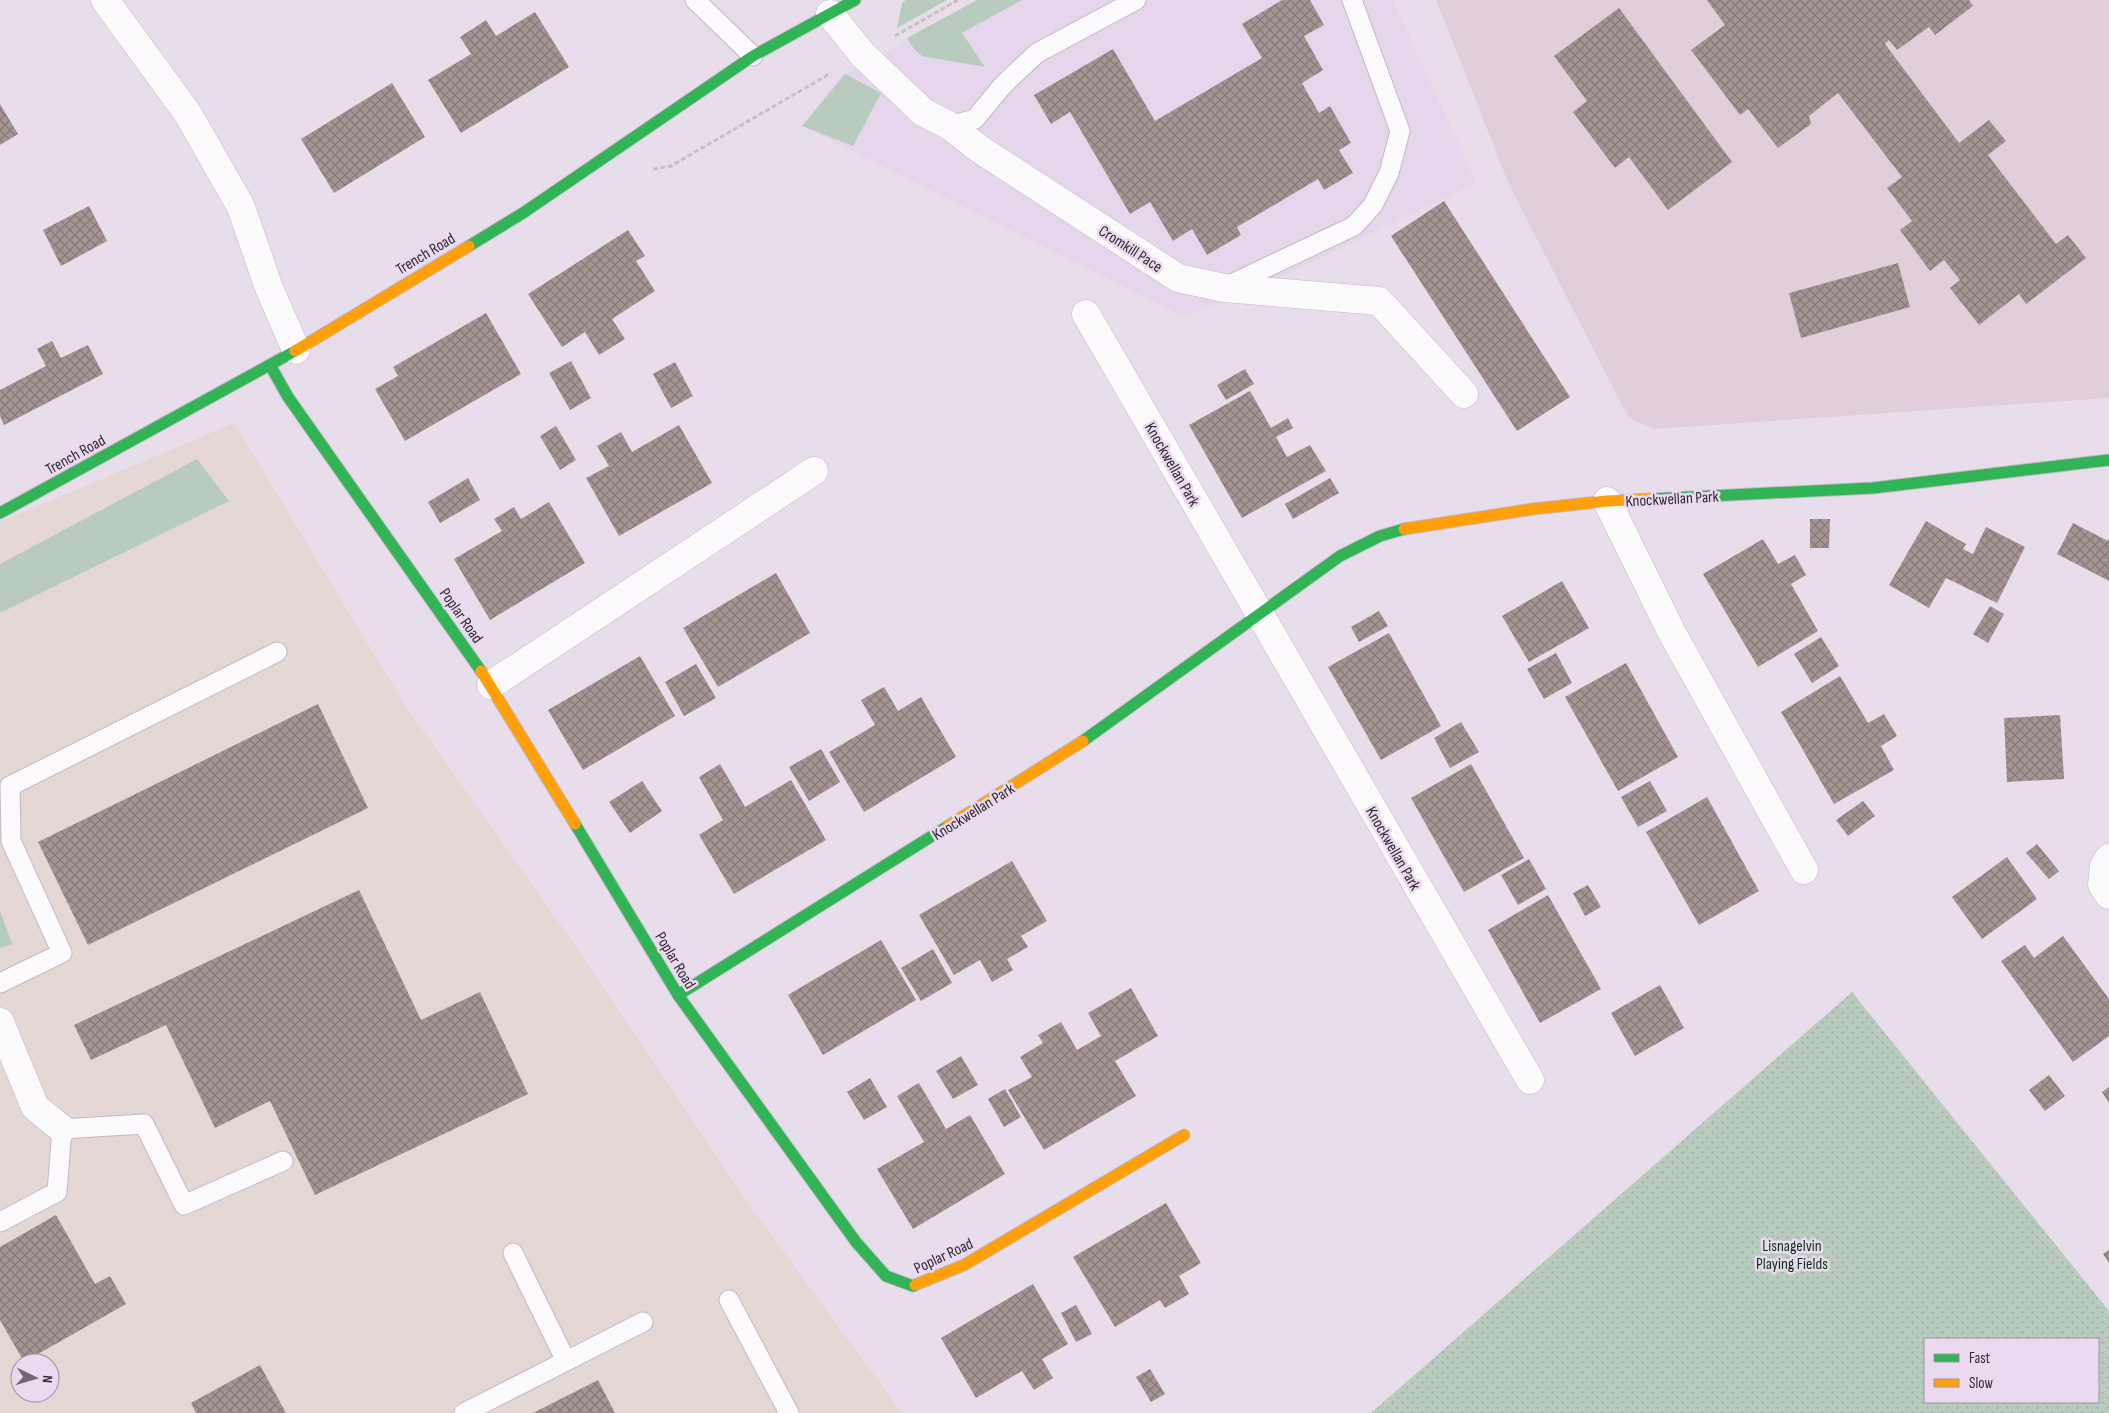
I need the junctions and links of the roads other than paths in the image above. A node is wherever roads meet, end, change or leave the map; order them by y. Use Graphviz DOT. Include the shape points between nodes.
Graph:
graph roads {
  1 [pos="105,0"];
  2 [pos="695,0"];
  3 [pos="855,0"];
  4 [pos="1136,0"];
  5 [pos="1352,0"];
  6 [pos="830,14"];
  7 [pos="753,56"];
  8 [pos="950,126"];
  9 [pos="1224,288"];
  10 [pos="1086,314"];
  11 [pos="296,350"];
  12 [pos="270,365"];
  13 [pos="1464,394"];
  14 [pos="2109,460"];
  15 [pos="814,471"];
  16 [pos="1607,501"];
  17 [pos="0,513"];
  18 [pos="1260,615"];
  19 [pos="277,652"];
  20 [pos="492,685"];
  21 [pos="2109,858"];
  22 [pos="1804,870"];
  23 [pos="2109,895"];
  24 [pos="0,982"];
  25 [pos="678,996"];
  26 [pos="0,1022"];
  27 [pos="6,1058"];
  28 [pos="1530,1080"];
  29 [pos="62,1129"];
  30 [pos="1184,1135"];
  31 [pos="283,1161"];
  32 [pos="0,1222"];
  33 [pos="513,1253"];
  34 [pos="729,1300"];
  35 [pos="643,1322"];
  36 [pos="566,1362"];
  37 [pos="464,1413"];
  38 [pos="789,1413"];
  1 -- 11 [label="street" via="188,114 241,206 269,288"];
  2 -- 7 [label="lane"];
  3 -- 6 [label="street, Trench Road"];
  4 -- 8 [label="lane" via="1037,53 974,119"];
  5 -- 9 [label="lane" via="1400,131 1389,173 1373,205 1354,226"];
  6 -- 7 [label="street, Trench Road"];
  6 -- 8 [label="street, Cromkill Pace" via="863,55 923,112"];
  7 -- 11 [label="street, Trench Road" via="523,213"];
  8 -- 9 [label="street, Cromkill Pace" via="978,148 1178,278"];
  9 -- 13 [label="street, Cromkill Pace" via="1379,301"];
  10 -- 18 [label="street, Knockwellan Park"];
  11 -- 12 [label="street, Trench Road"];
  12 -- 17 [label="street, Trench Road"];
  12 -- 20 [label="street, Poplar Road" via="288,397"];
  14 -- 16 [label="street, Knockwellan Park" via="1873,488"];
  15 -- 20 [label="street"];
  16 -- 18 [label="street, Knockwellan Park" via="1412,527 1380,536 1340,556"];
  16 -- 22 [label="street" via="1672,633"];
  18 -- 25 [label="street, Knockwellan Park" via="1080,743"];
  18 -- 28 [label="street, Knockwellan Park"];
  19 -- 24 [label="lane" via="10,786 11,841 62,953"];
  20 -- 25 [label="street, Poplar Road"];
  21 -- 23 [label="street" via="2104,866 2102,885"];
  25 -- 30 [label="street, Poplar Road" via="856,1242 886,1276 913,1286 964,1265"];
  26 -- 27 [label="street"];
  27 -- 29 [label="street" via="35,1107"];
  29 -- 31 [label="lane" via="144,1124 184,1205"];
  29 -- 32 [label="lane" via="57,1192"];
  33 -- 36 [label="lane"];
  34 -- 38 [label="lane"];
  35 -- 36 [label="lane"];
  36 -- 37 [label="lane"];
}
